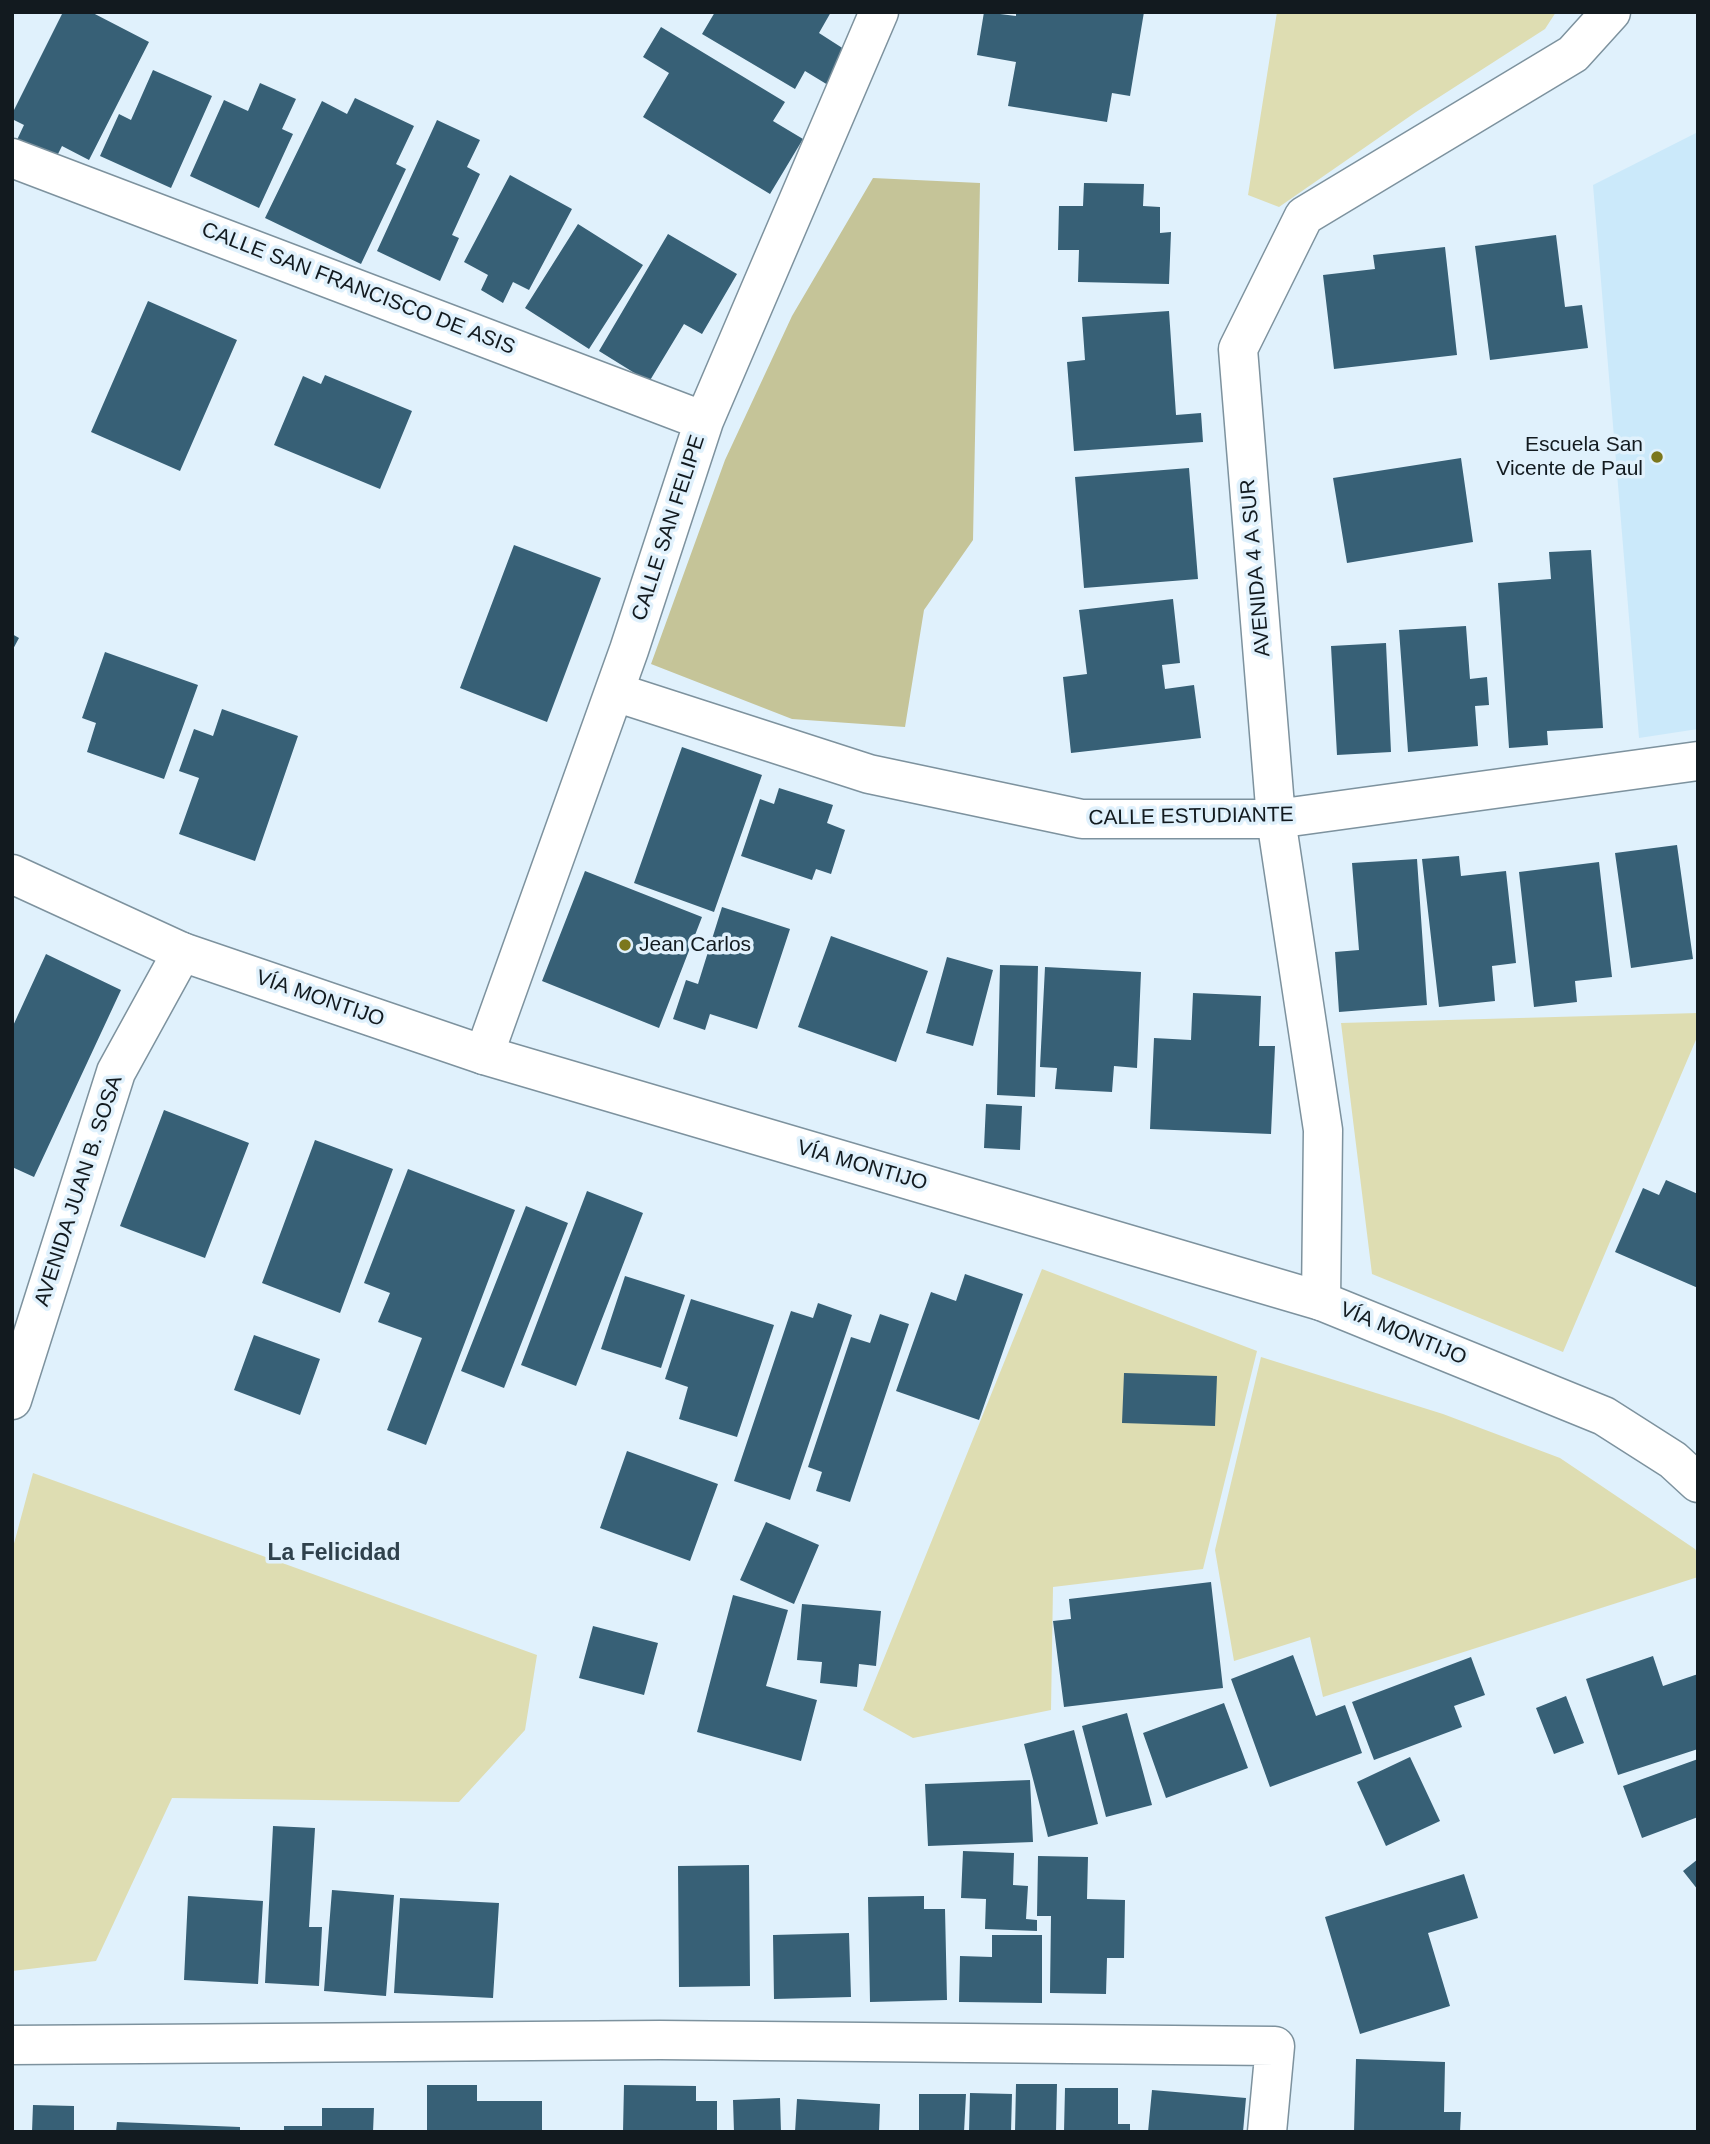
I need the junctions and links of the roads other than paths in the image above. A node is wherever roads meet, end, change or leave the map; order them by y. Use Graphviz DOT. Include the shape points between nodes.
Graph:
graph roads {
  1 [pos="879,12"];
  2 [pos="1611,12"];
  3 [pos="12,158"];
  4 [pos="704,421"];
  5 [pos="615,691"];
  6 [pos="1698,761"];
  7 [pos="1276,819"];
  8 [pos="12,874"];
  9 [pos="182,952"];
  10 [pos="484,1055"];
  11 [pos="1321,1301"];
  12 [pos="12,1399"];
  13 [pos="1698,1483"];
  14 [pos="12,2045"];
  15 [pos="1267,2132"];
  1 -- 4 [label="street, CALLE SAN FELIPE"];
  2 -- 7 [label="street, AVENIDA 4 A SUR" via="1573,54 1304,216 1238,349"];
  3 -- 4 [label="street, CALLE SAN FRANCISCO DE ASIS"];
  4 -- 5 [label="street, CALLE SAN FELIPE"];
  5 -- 7 [label="street, CALLE ESTUDIANTE" via="869,774 1082,819"];
  5 -- 10 [label="street, CALLE SAN FELIPE"];
  6 -- 7 [label="street, CALLE ESTUDIANTE"];
  7 -- 11 [label="street, AVENIDA 4 A SUR" via="1323,1130"];
  8 -- 9 [label="street, VÍA MONTIJO"];
  9 -- 10 [label="street, VÍA MONTIJO"];
  9 -- 12 [label="street, AVENIDA JUAN B. SOSA" via="116,1072"];
  10 -- 11 [label="street, VÍA MONTIJO"];
  11 -- 13 [label="street, VÍA MONTIJO" via="1604,1416 1673,1460"];
  14 -- 15 [label="street" via="660,2040 1275,2046"];
}
